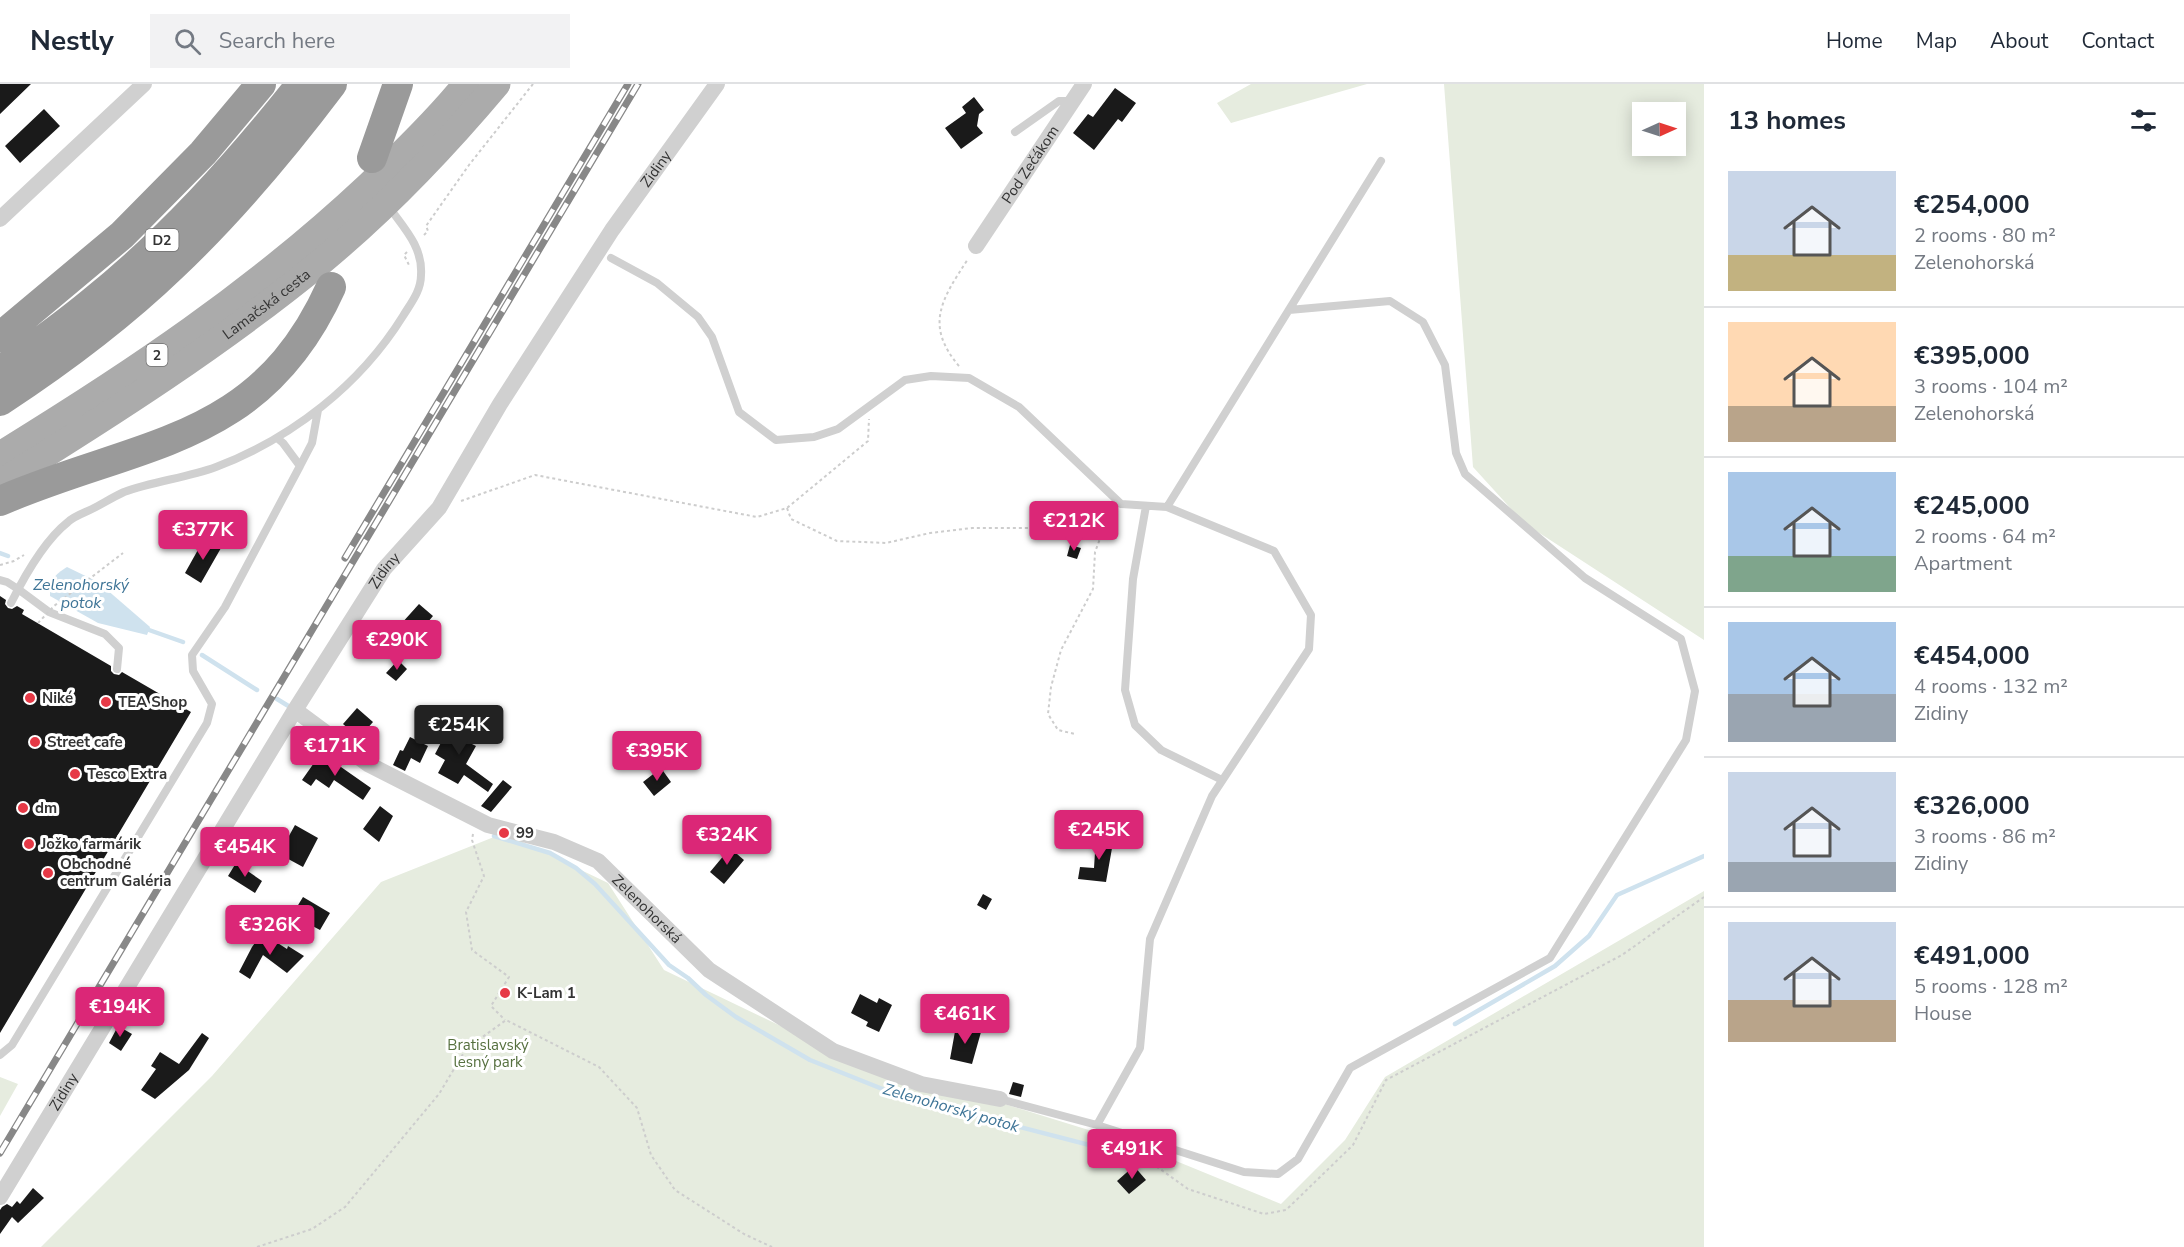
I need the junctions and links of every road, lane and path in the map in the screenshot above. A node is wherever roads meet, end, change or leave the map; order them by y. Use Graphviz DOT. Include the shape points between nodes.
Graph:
graph roads {
  1 [pos="144,84"];
  2 [pos="261,84"];
  3 [pos="301,84"];
  4 [pos="332,84"];
  5 [pos="398,84"];
  6 [pos="466,84"];
  7 [pos="497,84"];
  8 [pos="534,84"];
  9 [pos="717,84"];
  10 [pos="1084,84"];
  11 [pos="1072,100"];
  12 [pos="1015,132"];
  13 [pos="372,158"];
  14 [pos="1381,161"];
  15 [pos="387,203"];
  16 [pos="0,219"];
  17 [pos="415,244"];
  18 [pos="976,246"];
  19 [pos="611,258"];
  20 [pos="331,288"];
  21 [pos="32,310"];
  22 [pos="1289,310"];
  23 [pos="0,331"];
  24 [pos="0,337"];
  25 [pos="0,371"];
  26 [pos="969,378"];
  27 [pos="0,401"];
  28 [pos="870,405"];
  29 [pos="318,410"];
  30 [pos="277,438"];
  31 [pos="0,455"];
  32 [pos="300,466"];
  33 [pos="0,483"];
  34 [pos="0,501"];
  35 [pos="1146,506"];
  36 [pos="1167,507"];
  37 [pos="438,508"];
  38 [pos="787,508"];
  39 [pos="123,554"];
  40 [pos="0,580"];
  41 [pos="18,589"];
  42 [pos="11,603"];
  43 [pos="38,623"];
  44 [pos="117,669"];
  45 [pos="295,710"];
  46 [pos="1075,734"];
  47 [pos="1222,780"];
  48 [pos="478,820"];
  49 [pos="1704,897"];
  50 [pos="506,1020"];
  51 [pos="0,1054"];
  52 [pos="1000,1099"];
  53 [pos="1097,1125"];
  54 [pos="1131,1148"];
  55 [pos="0,1197"];
  56 [pos="256,1247"];
  57 [pos="772,1247"];
  1 -- 16 [label="street"];
  2 -- 21 [label="highway" via="203,153 122,235"];
  3 -- 25 [label="highway, D2" via="230,170 156,246 93,302"];
  4 -- 27 [label="highway, D2" via="261,173 172,267 111,321"];
  5 -- 13 [label="highway"];
  6 -- 31 [label="main road, Lamačská cesta / 2" via="404,152 286,259 151,359"];
  7 -- 15 [label="main road, Lamačská cesta / 2"];
  8 -- 17 [label="path" via="469,165 426,226 428,231"];
  9 -- 37 [label="street, Zidiny" via="612,230"];
  10 -- 11 [label="street, Pod Zečákom"];
  11 -- 12 [label="lane" via="1059,101"];
  11 -- 18 [label="street, Pod Zečákom"];
  14 -- 22 [label="lane"];
  15 -- 17 [label="lane"];
  15 -- 33 [label="main road, Lamačská cesta / 2" via="322,261 223,337"];
  17 -- 29 [label="lane" via="422,277 417,293 369,362"];
  18 -- 26 [label="path" via="950,288 940,309 938,325 948,353"];
  19 -- 28 [label="lane" via="657,283 698,316 712,337 739,412 776,440 814,437 838,429"];
  20 -- 34 [label="highway" via="289,358 256,392 231,410 169,441"];
  21 -- 23 [label="highway"];
  21 -- 24 [label="highway"];
  22 -- 36 [label="lane"];
  22 -- 53 [label="lane" via="1390,300 1423,322 1446,365 1455,453 1465,474 1585,578 1681,639 1695,691 1686,740 1550,958 1350,1068 1298,1159 1278,1174 1244,1172"];
  26 -- 28 [label="lane" via="931,376 904,380"];
  26 -- 35 [label="lane" via="1019,407 1121,504"];
  28 -- 38 [label="path" via="868,441"];
  29 -- 30 [label="lane"];
  29 -- 32 [label="lane" via="312,443"];
  30 -- 32 [label="lane"];
  30 -- 41 [label="lane" via="214,468 124,493 68,522 40,552"];
  32 -- 51 [label="lane" via="225,607 192,656 193,671 212,704 207,723 12,1045"];
  35 -- 36 [label="lane"];
  35 -- 47 [label="lane" via="1133,579 1125,690 1135,725 1161,750"];
  36 -- 47 [label="lane" via="1274,551 1311,615 1309,649"];
  37 -- 38 [label="path" via="535,475 758,517"];
  37 -- 45 [label="street, Zidiny" via="384,569"];
  38 -- 46 [label="path" via="791,519 837,541 886,543 930,533 972,528 1042,528 1067,520 1094,518 1103,531 1095,552 1093,589 1061,650 1048,714 1058,730"];
  39 -- 43 [label="path, bridge" via="54,606"];
  40 -- 41 [label="lane"];
  41 -- 42 [label="lane"];
  41 -- 44 [label="lane" via="50,612 105,634 119,648"];
  45 -- 48 [label="street, Zelenohorská" via="368,764"];
  45 -- 55 [label="street, Zidiny"];
  47 -- 53 [label="lane" via="1149,939 1140,1048"];
  48 -- 50 [label="path" via="472,840 484,876 466,912 472,950 509,977 491,1006"];
  48 -- 52 [label="street, Zelenohorská" via="554,842 598,861 709,970 833,1051 921,1084"];
  49 -- 54 [label="path" via="1622,955 1386,1080 1353,1145 1286,1210 1264,1214 1188,1189"];
  50 -- 56 [label="path" via="466,1049 439,1094 345,1207 312,1229"];
  50 -- 57 [label="path" via="599,1067 637,1108 651,1155 675,1190"];
  52 -- 53 [label="lane"];
}
